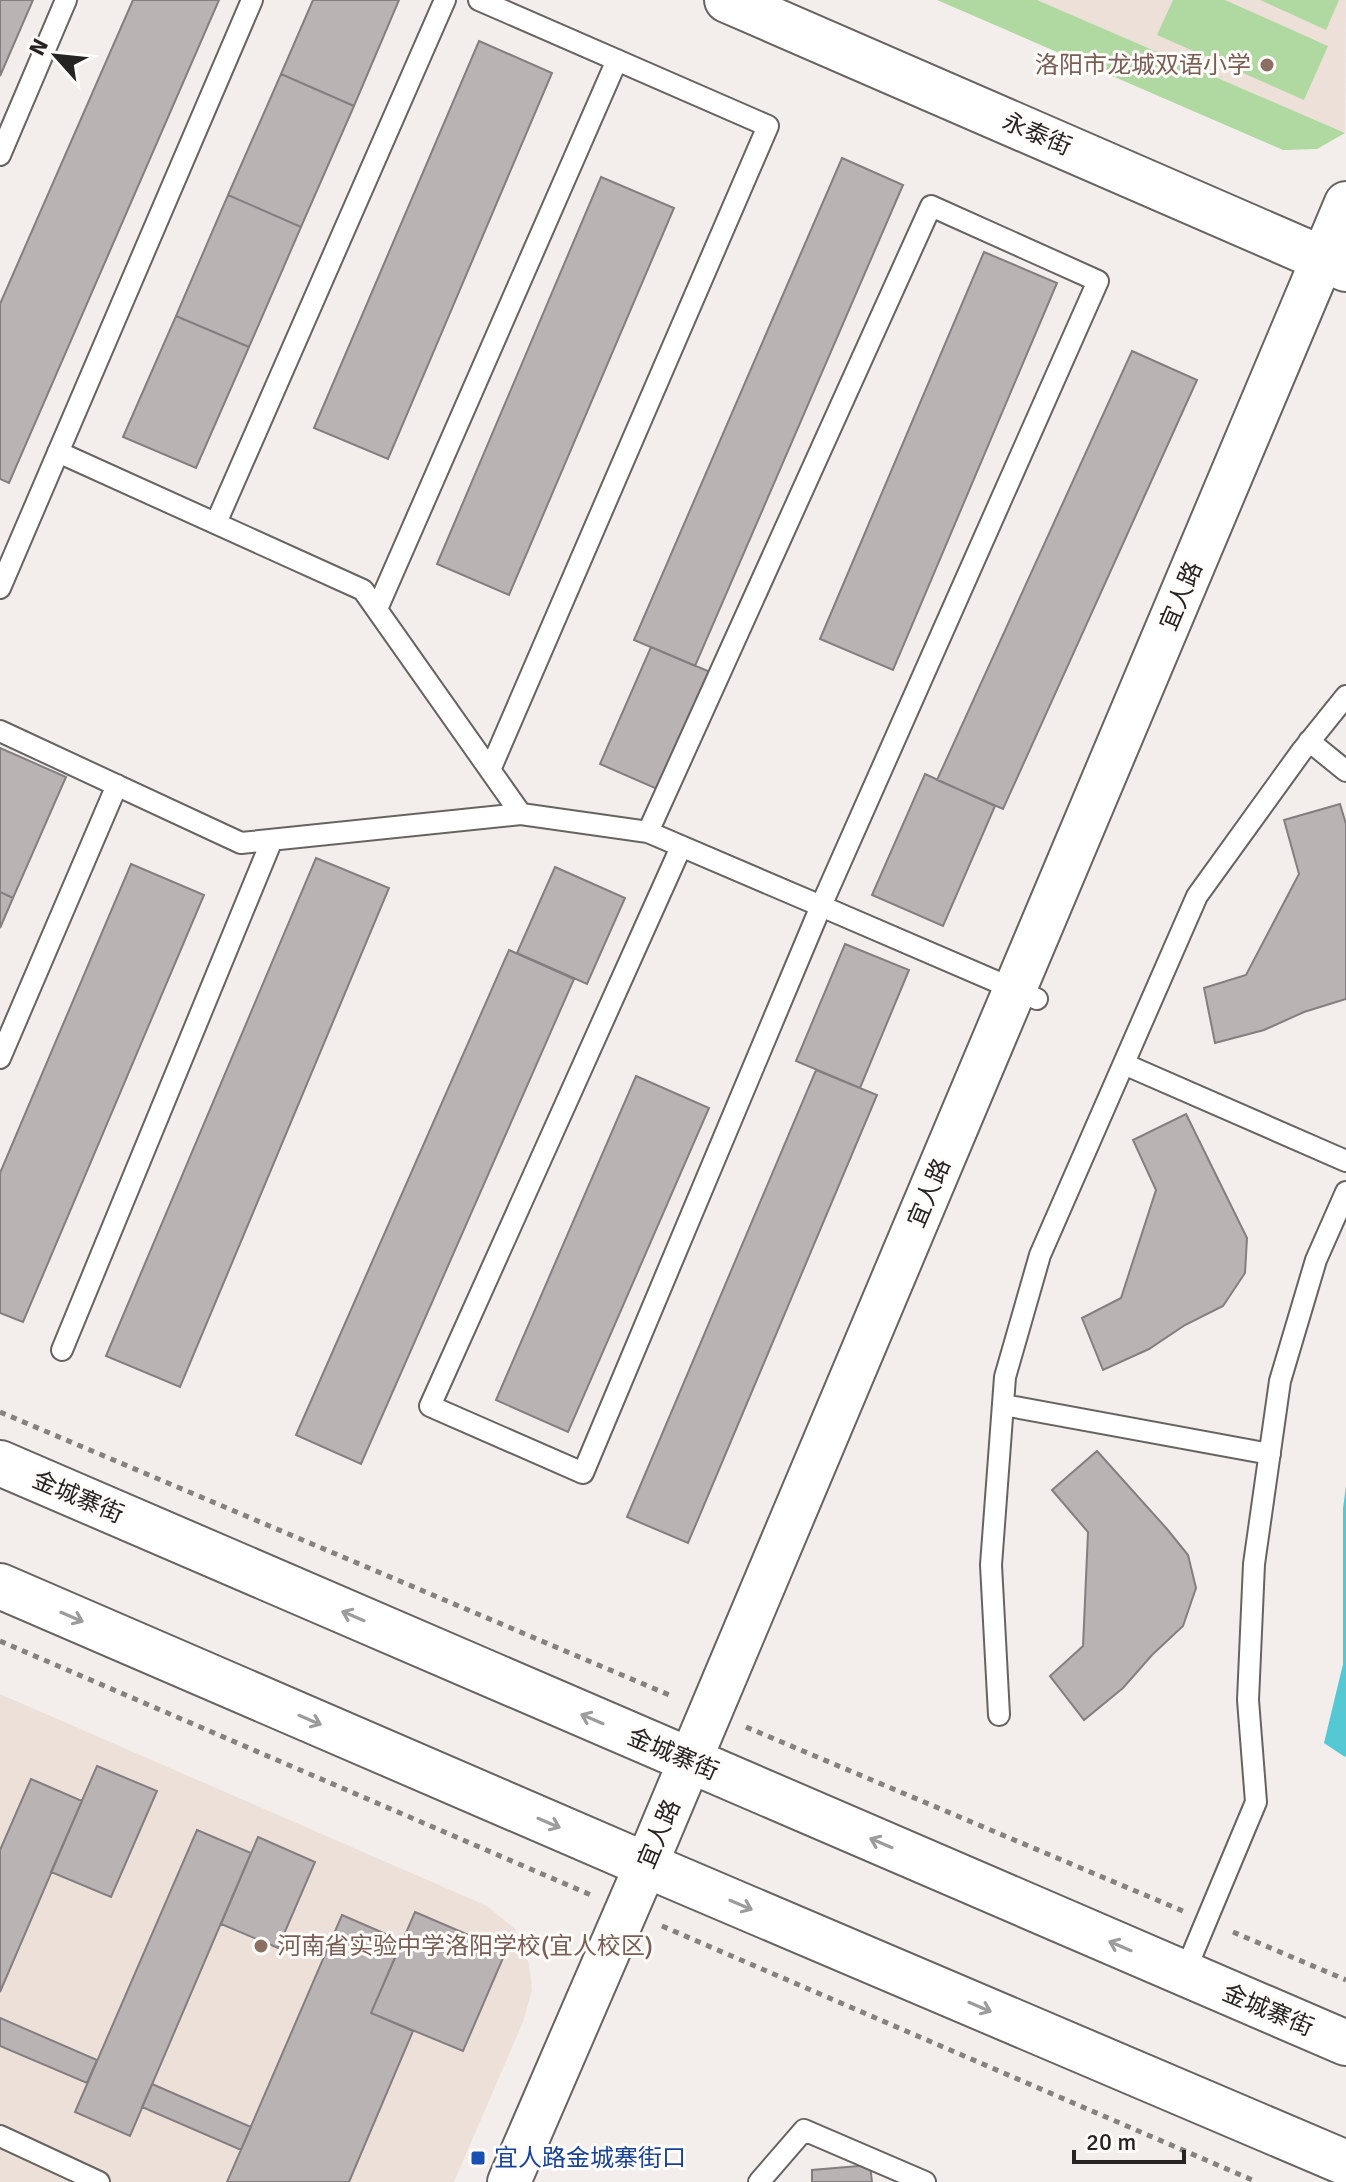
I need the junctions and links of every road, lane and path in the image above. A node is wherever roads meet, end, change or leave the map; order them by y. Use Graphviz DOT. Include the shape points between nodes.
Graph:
graph roads {
  1 [pos="66,0"];
  2 [pos="252,0"];
  3 [pos="445,0"];
  4 [pos="479,0"];
  5 [pos="727,0"];
  6 [pos="773,0"];
  7 [pos="617,60"];
  8 [pos="0,155"];
  9 [pos="1341,249"];
  10 [pos="58,452"];
  11 [pos="216,523"];
  12 [pos="3,575"];
  13 [pos="377,609"];
  14 [pos="1346,696"];
  15 [pos="0,731"];
  16 [pos="1309,741"];
  17 [pos="490,770"];
  18 [pos="1346,771"];
  19 [pos="117,785"];
  20 [pos="521,814"];
  21 [pos="648,832"];
  22 [pos="272,840"];
  23 [pos="681,847"];
  24 [pos="821,906"];
  25 [pos="1026,994"];
  26 [pos="0,1058"];
  27 [pos="1124,1064"];
  28 [pos="1346,1161"];
  29 [pos="1346,1192"];
  30 [pos="62,1350"];
  31 [pos="1004,1405"];
  32 [pos="1270,1454"];
  33 [pos="0,1463"];
  34 [pos="0,1586"];
  35 [pos="999,1715"];
  36 [pos="700,1766"];
  37 [pos="657,1870"];
  38 [pos="1184,1974"];
  39 [pos="1346,2043"];
  40 [pos="0,2136"];
  41 [pos="1346,2163"];
  42 [pos="99,2182"];
  43 [pos="509,2182"];
  44 [pos="536,2182"];
  45 [pos="759,2182"];
  46 [pos="925,2182"];
  1 -- 8 [label="lane"];
  2 -- 10 [label="lane"];
  3 -- 11 [label="lane"];
  4 -- 7 [label="lane"];
  5 -- 9 [label="main road, 永泰街"];
  6 -- 9 [label="main road, 永泰街"];
  7 -- 13 [label="lane"];
  7 -- 17 [label="lane" via="768,126"];
  9 -- 25 [label="street, 宜人路"];
  10 -- 11 [label="lane"];
  10 -- 12 [label="lane"];
  11 -- 13 [label="lane" via="363,590"];
  13 -- 17 [label="lane"];
  14 -- 16 [label="lane"];
  15 -- 19 [label="lane"];
  16 -- 18 [label="lane"];
  16 -- 27 [label="lane" via="1197,896"];
  17 -- 20 [label="lane"];
  19 -- 22 [label="lane" via="241,843"];
  19 -- 26 [label="lane"];
  20 -- 21 [label="lane"];
  20 -- 22 [label="lane"];
  21 -- 23 [label="lane"];
  21 -- 24 [label="lane" via="931,206 1098,281"];
  22 -- 30 [label="lane"];
  23 -- 24 [label="lane"];
  23 -- 24 [label="lane" via="430,1406 583,1473"];
  24 -- 25 [label="lane"];
  25 -- 36 [label="street, 宜人路"];
  27 -- 28 [label="lane"];
  27 -- 31 [label="lane" via="1040,1255 1005,1377"];
  29 -- 32 [label="lane" via="1316,1260 1280,1381"];
  31 -- 32 [label="lane"];
  31 -- 35 [label="lane" via="991,1565"];
  32 -- 38 [label="lane" via="1254,1564 1249,1685 1256,1802"];
  36 -- 33 [label="main road, 金城寨街, one-way"];
  34 -- 37 [label="main road, one-way"];
  36 -- 37 [label="street, 宜人路"];
  38 -- 36 [label="main road, 金城寨街, one-way"];
  37 -- 41 [label="main road, one-way"];
  37 -- 43 [label="street, 宜人路"];
  37 -- 44 [label="street, 宜人路"];
  38 -- 39 [label="main road, 金城寨街"];
  40 -- 42 [label="lane"];
  45 -- 46 [label="lane" via="804,2130"];
}
